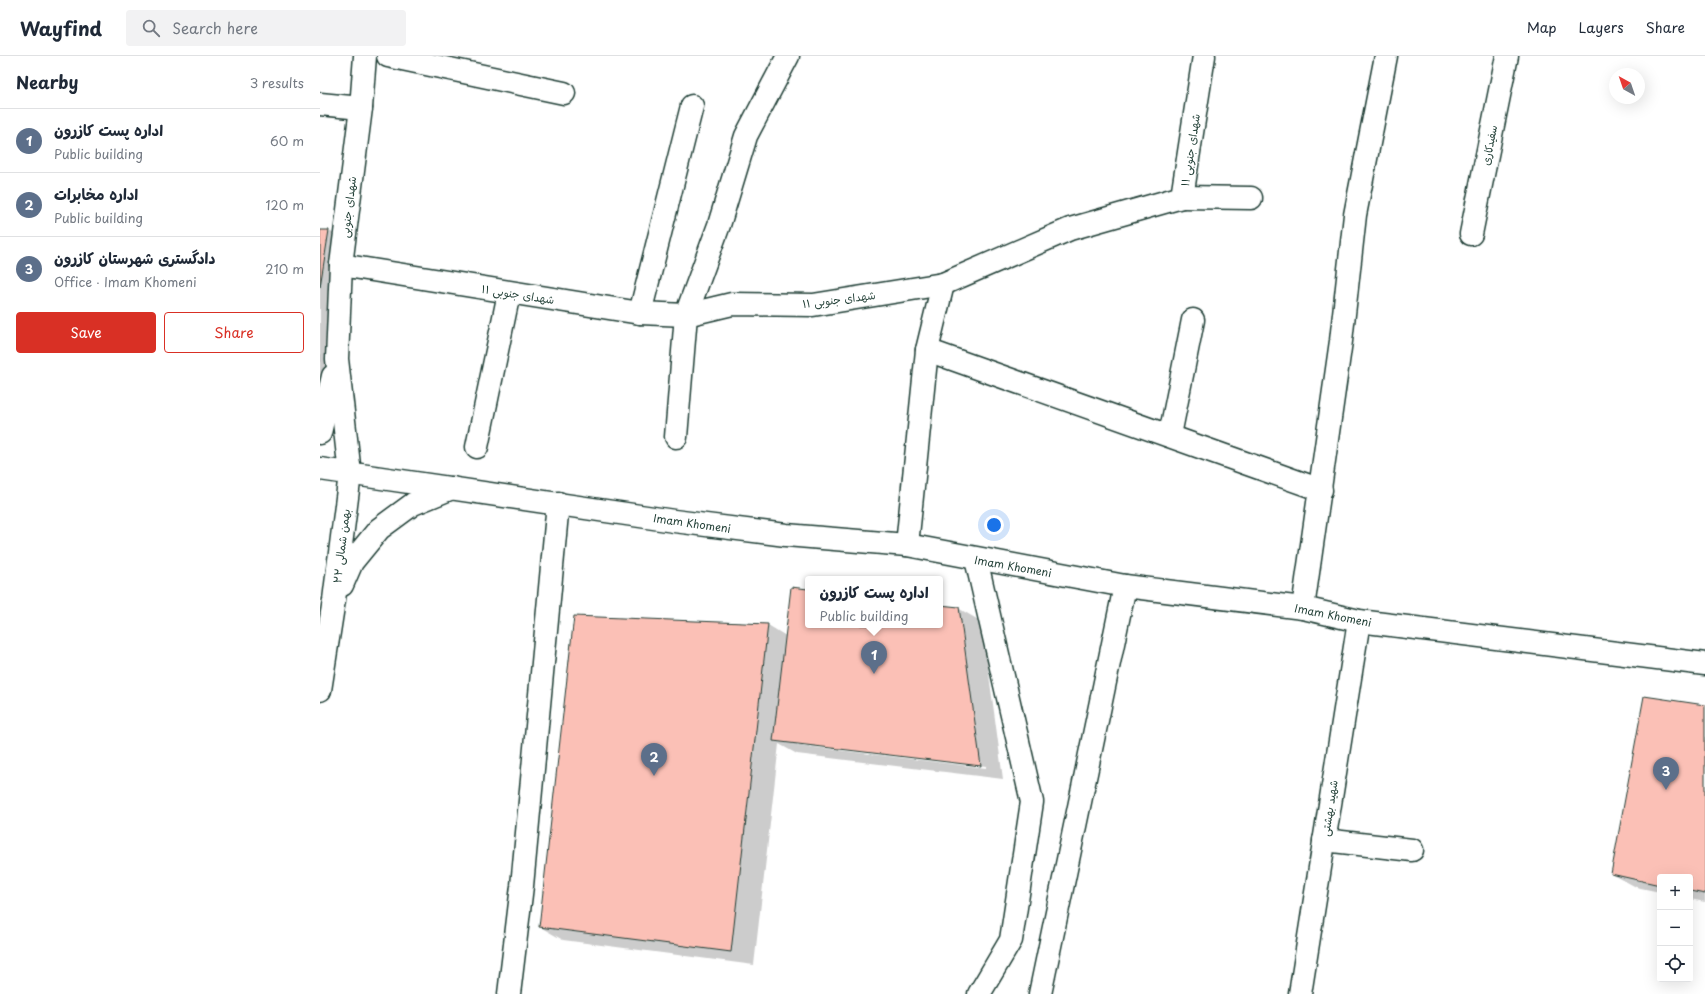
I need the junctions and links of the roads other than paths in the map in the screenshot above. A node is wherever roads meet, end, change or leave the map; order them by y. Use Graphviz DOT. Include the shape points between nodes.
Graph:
graph roads {
  1 [pos="365,56"];
  2 [pos="388,56"];
  3 [pos="788,56"];
  4 [pos="1204,56"];
  5 [pos="1386,56"];
  6 [pos="1507,56"];
  7 [pos="564,93"];
  8 [pos="320,104"];
  9 [pos="692,106"];
  10 [pos="361,108"];
  11 [pos="1182,197"];
  12 [pos="1251,198"];
  13 [pos="1471,234"];
  14 [pos="341,264"];
  15 [pos="943,284"];
  16 [pos="509,292"];
  17 [pos="640,313"];
  18 [pos="686,314"];
  19 [pos="1193,320"];
  20 [pos="927,350"];
  21 [pos="337,359"];
  22 [pos="320,433"];
  23 [pos="1170,435"];
  24 [pos="676,437"];
  25 [pos="477,447"];
  26 [pos="320,469"];
  27 [pos="350,474"];
  28 [pos="452,488"];
  29 [pos="1321,490"];
  30 [pos="558,503"];
  31 [pos="907,545"];
  32 [pos="976,559"];
  33 [pos="1125,586"];
  34 [pos="334,600"];
  35 [pos="1303,608"];
  36 [pos="1359,621"];
  37 [pos="1705,664"];
  38 [pos="320,690"];
  39 [pos="1324,840"];
  40 [pos="1412,850"];
  41 [pos="510,994"];
  42 [pos="979,994"];
  43 [pos="1040,994"];
  44 [pos="1300,994"];
  1 -- 10 [label="street, شهدای جنوبی"];
  2 -- 7 [label="street"];
  3 -- 18 [label="street" via="746,136 719,225"];
  4 -- 11 [label="street, ۱۱ شهدای جنوبی"];
  5 -- 29 [label="street" via="1355,215"];
  6 -- 13 [label="street, سفیدکاری"];
  8 -- 10 [label="street"];
  9 -- 17 [label="street"];
  10 -- 14 [label="street, شهدای جنوبی"];
  11 -- 12 [label="street"];
  11 -- 15 [label="street, ۱۱ شهدای جنوبی" via="1070,229"];
  14 -- 16 [label="street, ۱۱ شهدای جنوبی"];
  14 -- 21 [label="street, شهدای جنوبی"];
  15 -- 18 [label="street, ۱۱ شهدای جنوبی" via="813,305 732,304"];
  15 -- 20 [label="street"];
  16 -- 17 [label="street, ۱۱ شهدای جنوبی"];
  16 -- 25 [label="street"];
  17 -- 18 [label="street, ۱۱ شهدای جنوبی"];
  18 -- 24 [label="street"];
  19 -- 23 [label="street"];
  20 -- 23 [label="street"];
  20 -- 31 [label="street"];
  21 -- 22 [label="street, شهدای جنوبی"];
  21 -- 27 [label="street, شهدای جنوبی"];
  23 -- 29 [label="street"];
  26 -- 27 [label="street, Imam Khomeni"];
  27 -- 28 [label="street, Imam Khomeni"];
  27 -- 34 [label="street, ۲۲ بهمن شمالی"];
  28 -- 30 [label="street, Imam Khomeni"];
  28 -- 34 [label="street" via="413,504 379,529 352,562"];
  29 -- 35 [label="street"];
  30 -- 31 [label="street, Imam Khomeni" via="786,535"];
  30 -- 41 [label="street"];
  31 -- 32 [label="street, Imam Khomeni"];
  32 -- 33 [label="street, Imam Khomeni"];
  32 -- 42 [label="street" via="1032,802 1011,940"];
  33 -- 35 [label="street, Imam Khomeni"];
  33 -- 43 [label="street"];
  34 -- 38 [label="street, ۲۲ بهمن شمالی"];
  35 -- 36 [label="street, Imam Khomeni"];
  36 -- 37 [label="street, Imam Khomeni"];
  36 -- 39 [label="street, شهید بهشتی"];
  39 -- 40 [label="street"];
  39 -- 44 [label="street, شهید بهشتی"];
}
